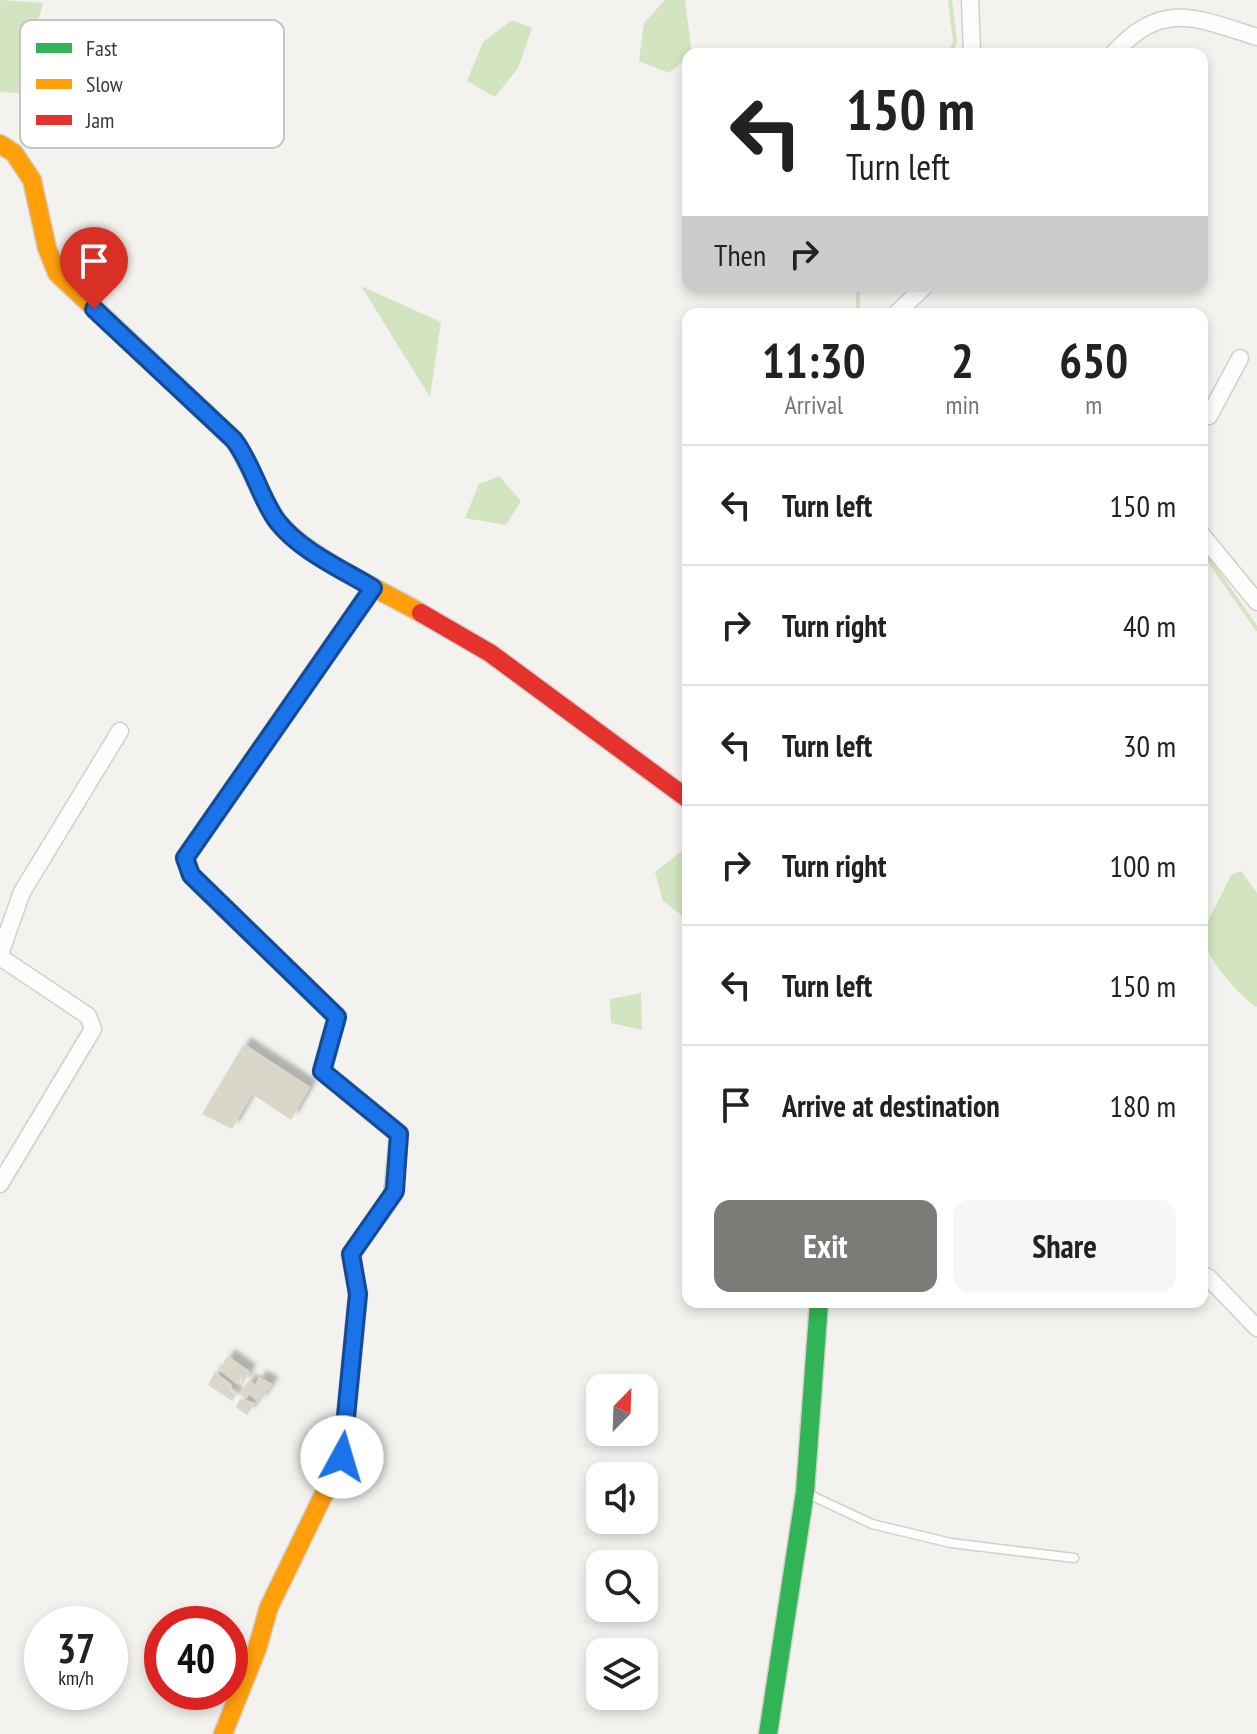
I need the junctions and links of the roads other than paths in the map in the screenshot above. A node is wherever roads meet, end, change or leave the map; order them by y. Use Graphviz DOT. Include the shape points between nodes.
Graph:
graph roads {
  1 [pos="970,0"];
  2 [pos="1257,37"];
  3 [pos="972,48"];
  4 [pos="1120,48"];
  5 [pos="0,144"];
  6 [pos="919,292"];
  7 [pos="902,308"];
  8 [pos="1240,358"];
  9 [pos="1208,415"];
  10 [pos="1208,542"];
  11 [pos="373,588"];
  12 [pos="1257,602"];
  13 [pos="120,731"];
  14 [pos="682,795"];
  15 [pos="0,955"];
  16 [pos="0,1184"];
  17 [pos="1208,1277"];
  18 [pos="819,1308"];
  19 [pos="1257,1328"];
  20 [pos="805,1492"];
  21 [pos="1074,1558"];
  22 [pos="223,1734"];
  23 [pos="768,1734"];
  1 -- 3 [label="street"];
  2 -- 4 [label="street" via="1172,17 1149,21"];
  5 -- 11 [label="street" via="9,147 28,171 51,265 70,288 234,440 277,521 300,543"];
  6 -- 7 [label="street"];
  8 -- 9 [label="street"];
  10 -- 12 [label="street"];
  11 -- 14 [label="street" via="490,653"];
  11 -- 22 [label="street" via="185,858 191,875 337,1017 322,1071 399,1134 395,1191 351,1254 358,1294 342,1457 269,1607"];
  13 -- 15 [label="street" via="22,892"];
  15 -- 16 [label="street" via="88,1016 93,1029"];
  17 -- 19 [label="street"];
  18 -- 20 [label="street"];
  20 -- 21 [label="lane" via="872,1524 951,1543"];
  20 -- 23 [label="street"];
}
